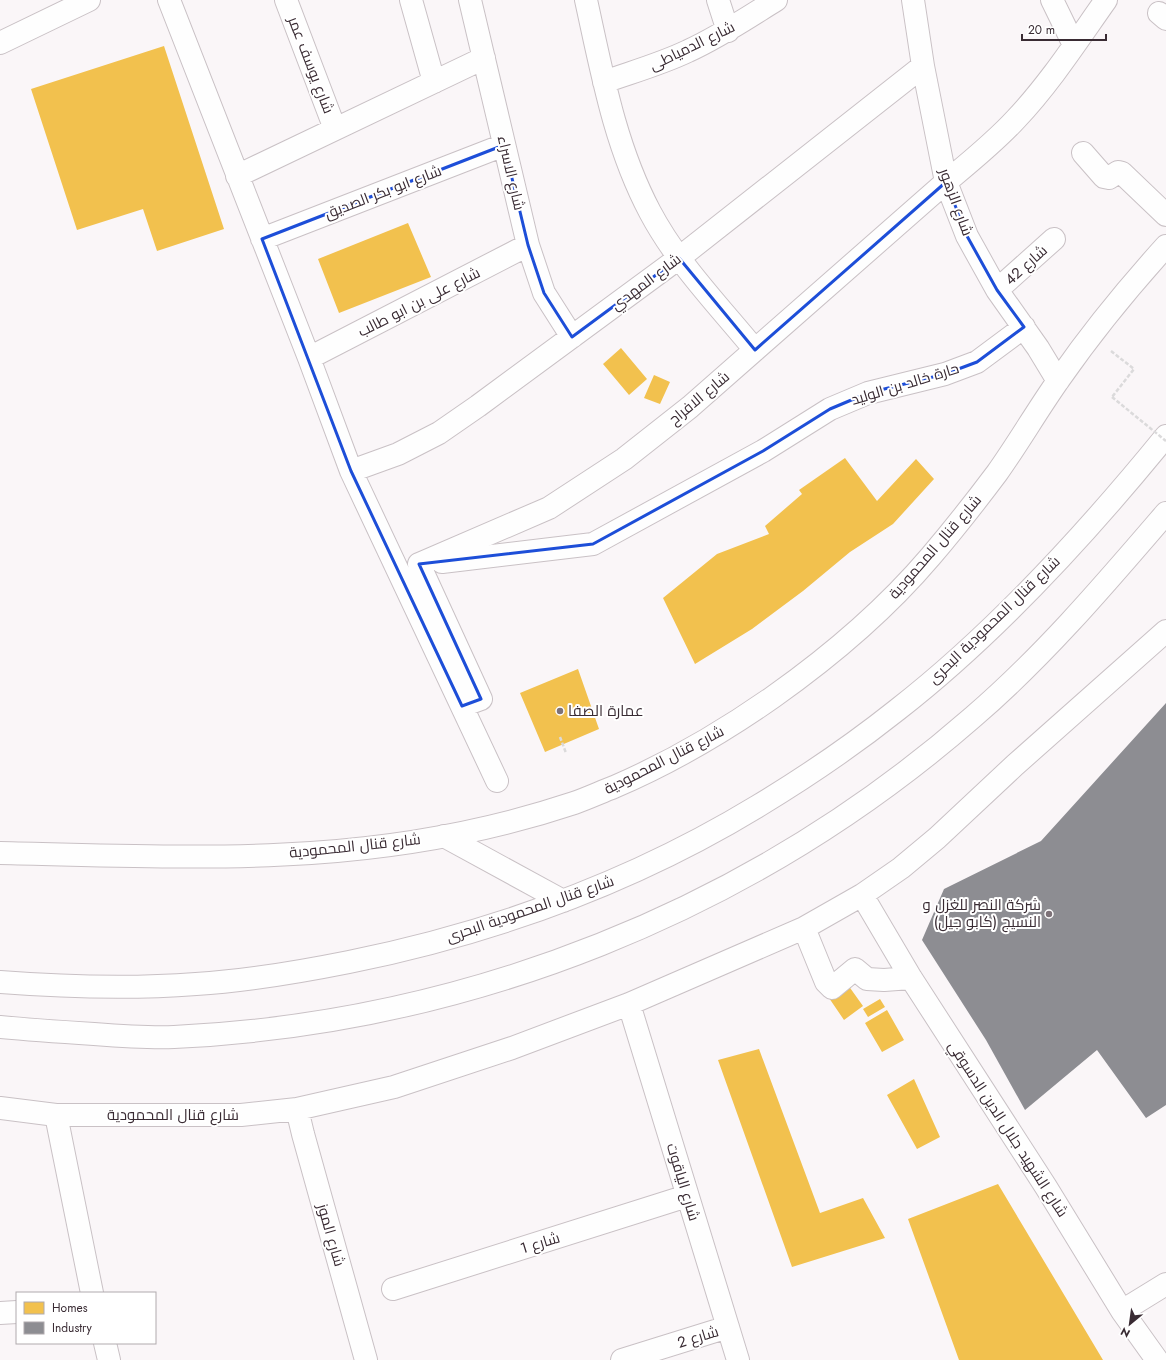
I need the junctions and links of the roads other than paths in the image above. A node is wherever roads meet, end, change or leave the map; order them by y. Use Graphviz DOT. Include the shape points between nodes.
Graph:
graph roads {
  1 [pos="89,0"];
  2 [pos="169,0"];
  3 [pos="286,0"];
  4 [pos="411,0"];
  5 [pos="470,0"];
  6 [pos="586,0"];
  7 [pos="718,0"];
  8 [pos="775,0"];
  9 [pos="913,0"];
  10 [pos="1052,0"];
  11 [pos="1106,0"];
  12 [pos="728,30"];
  13 [pos="0,43"];
  14 [pos="1074,46"];
  15 [pos="484,58"];
  16 [pos="923,66"];
  17 [pos="434,82"];
  18 [pos="604,82"];
  19 [pos="335,129"];
  20 [pos="504,145"];
  21 [pos="1083,153"];
  22 [pos="237,176"];
  23 [pos="946,182"];
  24 [pos="1166,215"];
  25 [pos="262,239"];
  26 [pos="1054,239"];
  27 [pos="528,246"];
  28 [pos="1166,246"];
  29 [pos="679,258"];
  30 [pos="998,290"];
  31 [pos="1024,327"];
  32 [pos="572,337"];
  33 [pos="755,350"];
  34 [pos="309,358"];
  35 [pos="1058,381"];
  36 [pos="1166,436"];
  37 [pos="351,471"];
  38 [pos="1166,513"];
  39 [pos="419,564"];
  40 [pos="1166,632"];
  41 [pos="462,706"];
  42 [pos="497,780"];
  43 [pos="444,836"];
  44 [pos="0,853"];
  45 [pos="862,895"];
  46 [pos="563,900"];
  47 [pos="804,928"];
  48 [pos="911,978"];
  49 [pos="0,982"];
  50 [pos="629,1004"];
  51 [pos="0,1027"];
  52 [pos="0,1108"];
  53 [pos="297,1109"];
  54 [pos="56,1115"];
  55 [pos="687,1196"];
  56 [pos="1166,1284"];
  57 [pos="393,1289"];
  58 [pos="92,1292"];
  59 [pos="1122,1311"];
  60 [pos="16,1312"];
  61 [pos="0,1314"];
  62 [pos="728,1327"];
  63 [pos="104,1344"];
  64 [pos="109,1360"];
  65 [pos="366,1360"];
  66 [pos="622,1360"];
  67 [pos="738,1360"];
  68 [pos="1157,1360"];
  1 -- 13 [label="street"];
  2 -- 22 [label="street"];
  3 -- 19 [label="street, شارع يوسف عمر"];
  4 -- 17 [label="street"];
  5 -- 15 [label="street, شارع الاسراء"];
  6 -- 18 [label="street"];
  7 -- 12 [label="street"];
  8 -- 12 [label="street, شارع الدمياطى"];
  9 -- 16 [label="street, شارع الزهور"];
  10 -- 14 [label="street"];
  11 -- 14 [label="street, شارع الافراح"];
  12 -- 18 [label="street, شارع الدمياطى" via="681,54"];
  14 -- 23 [label="street, شارع الافراح" via="1016,119 983,152"];
  15 -- 17 [label="street"];
  15 -- 20 [label="street, شارع الاسراء"];
  16 -- 23 [label="street, شارع الزهور"];
  16 -- 29 [label="street, شارع المهدي"];
  17 -- 19 [label="street"];
  18 -- 29 [label="street" via="630,169 651,213"];
  19 -- 22 [label="street"];
  20 -- 25 [label="street, شارع ابو بكر الصديق"];
  20 -- 27 [label="street, شارع الاسراء"];
  21 -- 24 [label="street" via="1104,177 1109,178 1118,172 1122,173"];
  22 -- 25 [label="street"];
  23 -- 30 [label="street, شارع الزهور" via="967,236"];
  23 -- 33 [label="street, شارع الافراح"];
  25 -- 34 [label="street"];
  26 -- 30 [label="street, شارع 42"];
  27 -- 32 [label="street, شارع الاسراء" via="544,293"];
  27 -- 34 [label="street, شارع على بن ابو طالب"];
  28 -- 35 [label="street, شارع قنال المحمودية" via="1091,335"];
  29 -- 32 [label="street, شارع المهدي"];
  29 -- 33 [label="street"];
  30 -- 31 [label="street, شارع الزهور"];
  31 -- 35 [label="street, شارع الزهور"];
  31 -- 39 [label="street, حارة خالد بن الوليد" via="977,362 945,374 868,393 830,409 763,451 593,544"];
  32 -- 37 [label="street, شارع المهدي" via="439,433 398,454"];
  33 -- 39 [label="street, شارع الافراح" via="690,407 624,458 549,508"];
  34 -- 37 [label="street"];
  35 -- 43 [label="street, شارع قنال المحمودية" via="997,472 929,558 869,620 797,680 699,745 636,777 570,804"];
  36 -- 46 [label="street, شارع قنال المحمودية البحرى" via="1109,504 1026,593 964,653 899,709 830,760 757,807 623,876"];
  37 -- 41 [label="street"];
  38 -- 51 [label="street" via="1026,668 975,716 921,761 866,802 803,843 696,903 636,930 576,955 514,976 447,995 311,1023 242,1032 159,1037"];
  39 -- 41 [label="street" via="481,699"];
  40 -- 45 [label="street, شارع قنال المحمودية" via="1016,764 937,838 901,868"];
  41 -- 42 [label="street"];
  43 -- 44 [label="street, شارع قنال المحمودية" via="378,846 303,853 198,856"];
  43 -- 46 [label="street"];
  45 -- 47 [label="street, شارع قنال المحمودية"];
  45 -- 48 [label="street, شارع الشهيد جلال الدين الدسوقي"];
  46 -- 49 [label="street, شارع قنال المحمودية البحرى" via="440,941 355,961 262,977 139,987 81,987"];
  47 -- 48 [label="street" via="826,982 832,988 855,969 867,979"];
  47 -- 50 [label="street, شارع قنال المحمودية"];
  48 -- 59 [label="street, شارع الشهيد جلال الدين الدسوقي" via="1046,1187"];
  50 -- 53 [label="street, شارع قنال المحمودية" via="512,1048 394,1087"];
  50 -- 55 [label="street, شارع الياقوت"];
  52 -- 54 [label="street, شارع قنال المحمودية"];
  53 -- 54 [label="street, شارع قنال المحمودية" via="241,1115"];
  53 -- 65 [label="street, شارع الموز"];
  54 -- 58 [label="street"];
  55 -- 57 [label="street, شارع 1"];
  55 -- 62 [label="street, شارع الياقوت"];
  56 -- 59 [label="street"];
  59 -- 68 [label="street, شارع الشهيد جلال الدين الدسوقي"];
  60 -- 61 [label="street"];
  62 -- 66 [label="street, شارع 2"];
  62 -- 67 [label="street, شارع الياقوت"];
  63 -- 64 [label="street"];
}
